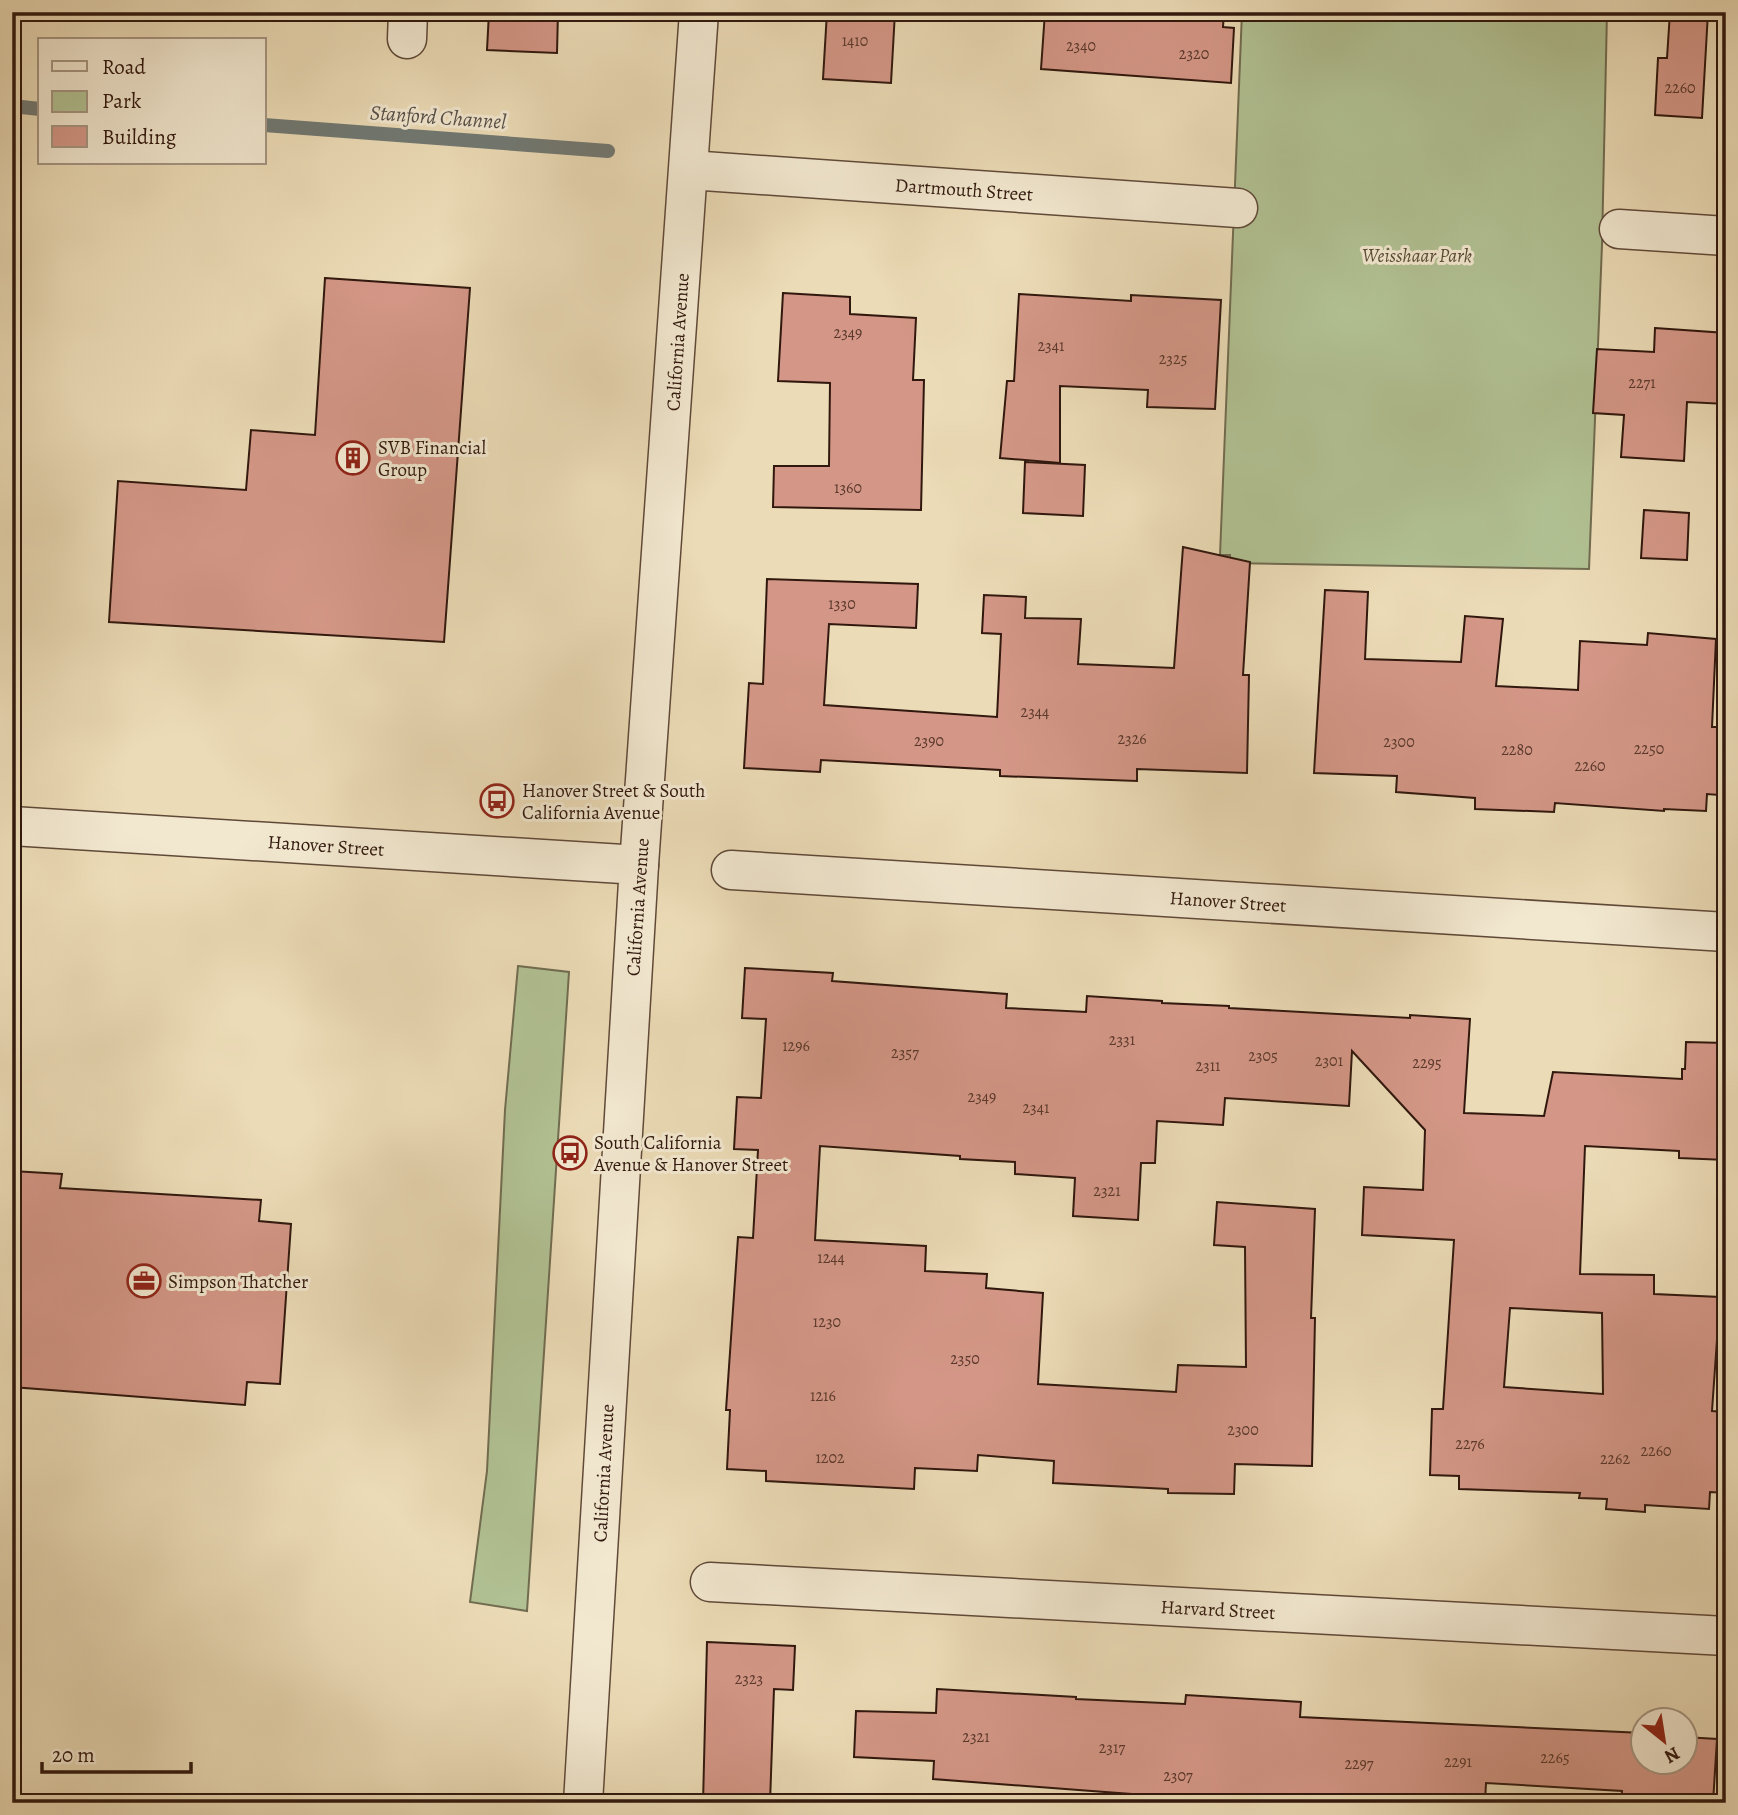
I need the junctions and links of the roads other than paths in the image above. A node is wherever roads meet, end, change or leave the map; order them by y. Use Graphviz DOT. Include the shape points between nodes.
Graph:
graph roads {
  1 [pos="699,12"];
  2 [pos="689,170"];
  3 [pos="1238,208"];
  4 [pos="1619,229"];
  5 [pos="1726,236"];
  6 [pos="12,825"];
  7 [pos="639,865"];
  8 [pos="731,870"];
  9 [pos="1726,932"];
  10 [pos="710,1582"];
  11 [pos="1726,1636"];
  12 [pos="583,1803"];
  1 -- 2 [label="street, California Avenue"];
  2 -- 3 [label="street, Dartmouth Street"];
  2 -- 7 [label="street, California Avenue"];
  4 -- 5 [label="street"];
  6 -- 7 [label="street, Hanover Street"];
  7 -- 12 [label="street, California Avenue"];
  8 -- 9 [label="street, Hanover Street"];
  10 -- 11 [label="street, Harvard Street"];
}
